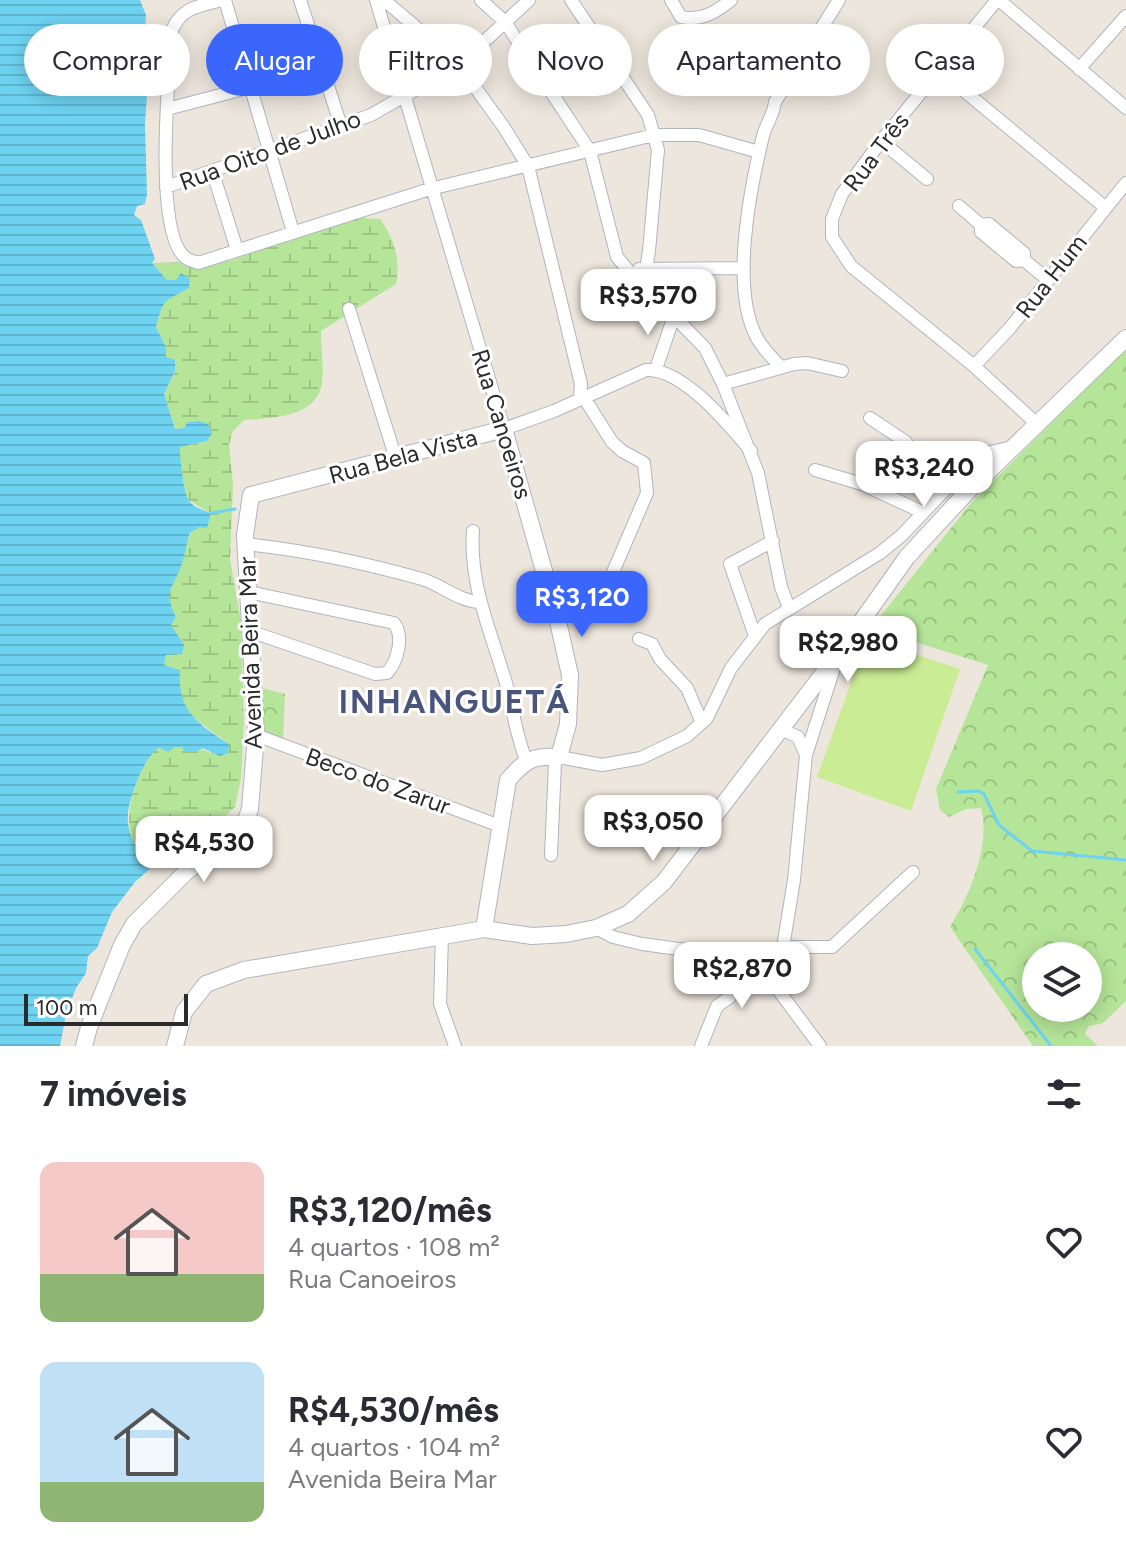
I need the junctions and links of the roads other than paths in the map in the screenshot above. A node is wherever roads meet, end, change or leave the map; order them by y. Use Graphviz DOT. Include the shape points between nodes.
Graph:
graph roads {
  1 [pos="224,0"];
  2 [pos="300,0"];
  3 [pos="376,0"];
  4 [pos="384,0"];
  5 [pos="481,0"];
  6 [pos="529,0"];
  7 [pos="571,0"];
  8 [pos="671,0"];
  9 [pos="731,0"];
  10 [pos="839,0"];
  11 [pos="998,0"];
  12 [pos="1126,16"];
  13 [pos="505,22"];
  14 [pos="231,24"];
  15 [pos="383,24"];
  16 [pos="412,24"];
  17 [pos="978,24"];
  18 [pos="492,32"];
  19 [pos="1079,69"];
  20 [pos="217,96"];
  21 [pos="253,96"];
  22 [pos="401,96"];
  23 [pos="403,96"];
  24 [pos="481,96"];
  25 [pos="919,96"];
  26 [pos="970,96"];
  27 [pos="1126,108"];
  28 [pos="167,109"];
  29 [pos="341,126"];
  30 [pos="654,135"];
  31 [pos="881,141"];
  32 [pos="590,151"];
  33 [pos="759,152"];
  34 [pos="269,153"];
  35 [pos="528,166"];
  36 [pos="213,173"];
  37 [pos="927,179"];
  38 [pos="1126,183"];
  39 [pos="166,187"];
  40 [pos="430,189"];
  41 [pos="959,206"];
  42 [pos="1106,208"];
  43 [pos="293,232"];
  44 [pos="237,250"];
  45 [pos="624,267"];
  46 [pos="744,268"];
  47 [pos="645,269"];
  48 [pos="1047,279"];
  49 [pos="643,288"];
  50 [pos="349,309"];
  51 [pos="674,316"];
  52 [pos="1126,338"];
  53 [pos="974,366"];
  54 [pos="781,367"];
  55 [pos="656,369"];
  56 [pos="842,371"];
  57 [pos="725,389"];
  58 [pos="582,397"];
  59 [pos="713,409"];
  60 [pos="870,418"];
  61 [pos="1038,425"];
  62 [pos="504,429"];
  63 [pos="1016,446"];
  64 [pos="751,451"];
  65 [pos="396,459"];
  66 [pos="815,470"];
  67 [pos="943,491"];
  68 [pos="251,495"];
  69 [pos="922,512"];
  70 [pos="473,531"];
  71 [pos="245,540"];
  72 [pos="773,541"];
  73 [pos="249,592"];
  74 [pos="479,602"];
  75 [pos="789,608"];
  76 [pos="557,617"];
  77 [pos="252,632"];
  78 [pos="755,636"];
  79 [pos="639,639"];
  80 [pos="839,653"];
  81 [pos="810,691"];
  82 [pos="823,703"];
  83 [pos="818,717"];
  84 [pos="702,723"];
  85 [pos="788,732"];
  86 [pos="256,735"];
  87 [pos="806,755"];
  88 [pos="559,757"];
  89 [pos="527,762"];
  90 [pos="500,826"];
  91 [pos="551,855"];
  92 [pos="913,872"];
  93 [pos="596,928"];
  94 [pos="484,929"];
  95 [pos="442,935"];
  96 [pos="783,947"];
  97 [pos="753,959"];
  98 [pos="84,1046"];
  99 [pos="175,1046"];
  100 [pos="455,1046"];
  101 [pos="701,1046"];
  102 [pos="820,1046"];
  1 -- 14 [label="street"];
  1 -- 28 [label="street" via="178,17 172,30"];
  2 -- 29 [label="street"];
  3 -- 15 [label="street, Rua Canoeiros"];
  4 -- 16 [label="street"];
  5 -- 13 [label="street"];
  6 -- 13 [label="street, Rua Oito de Julho"];
  7 -- 30 [label="street" via="648,115"];
  8 -- 9 [label="street" via="681,17 695,20"];
  10 -- 33 [label="street" via="775,102"];
  11 -- 17 [label="street, Rua Três"];
  11 -- 19 [label="street"];
  12 -- 19 [label="street"];
  13 -- 18 [label="street, Rua Oito de Julho"];
  13 -- 32 [label="street"];
  19 -- 27 [label="street"];
  20 -- 28 [label="street"];
  21 -- 34 [label="street"];
  22 -- 29 [label="street, Rua Oito de Julho"];
  23 -- 40 [label="street, Rua Canoeiros"];
  24 -- 35 [label="street"];
  25 -- 31 [label="street, Rua Três"];
  26 -- 42 [label="street"];
  28 -- 39 [label="street"];
  29 -- 34 [label="street, Rua Oito de Julho"];
  30 -- 32 [label="street"];
  30 -- 33 [label="street" via="699,135"];
  30 -- 47 [label="street" via="658,150"];
  31 -- 37 [label="street"];
  31 -- 53 [label="street, Rua Três" via="842,194 832,219 832,237 851,266"];
  32 -- 35 [label="street"];
  32 -- 45 [label="street" via="609,231"];
  33 -- 46 [label="street"];
  34 -- 36 [label="street, Rua Oito de Julho"];
  34 -- 43 [label="street"];
  35 -- 40 [label="street"];
  35 -- 58 [label="street"];
  36 -- 39 [label="street, Rua Oito de Julho"];
  36 -- 44 [label="street"];
  38 -- 42 [label="street, Rua Hum"];
  39 -- 44 [label="street" via="176,242 185,258 198,263"];
  40 -- 43 [label="street"];
  40 -- 62 [label="street, Rua Canoeiros"];
  41 -- 48 [label="street" via="981,225 981,232"];
  42 -- 48 [label="street, Rua Hum"];
  43 -- 44 [label="street"];
  45 -- 47 [label="street"];
  45 -- 49 [label="street"];
  46 -- 47 [label="street"];
  46 -- 54 [label="street" via="756,338"];
  47 -- 49 [label="street"];
  48 -- 53 [label="street, Rua Hum"];
  49 -- 51 [label="street"];
  50 -- 65 [label="street"];
  51 -- 55 [label="street"];
  51 -- 57 [label="street" via="705,348"];
  52 -- 61 [label="street"];
  53 -- 61 [label="street"];
  54 -- 56 [label="street" via="807,363"];
  54 -- 57 [label="street"];
  55 -- 58 [label="street, Rua Bela Vista"];
  55 -- 59 [label="street"];
  57 -- 59 [label="street"];
  57 -- 64 [label="street"];
  58 -- 62 [label="street, Rua Bela Vista"];
  58 -- 76 [label="street" via="612,442 644,463 647,493 606,600 599,607"];
  59 -- 64 [label="street"];
  60 -- 67 [label="street" via="906,442 919,469"];
  61 -- 63 [label="street"];
  62 -- 65 [label="street, Rua Bela Vista"];
  62 -- 76 [label="street, Rua Canoeiros"];
  63 -- 67 [label="street" via="978,455"];
  63 -- 80 [label="street" via="907,557"];
  64 -- 72 [label="street"];
  65 -- 68 [label="street, Rua Bela Vista"];
  66 -- 69 [label="street" via="862,484"];
  67 -- 69 [label="street"];
  68 -- 71 [label="street, Avenida Beira Mar"];
  69 -- 75 [label="street" via="880,553"];
  70 -- 74 [label="street" via="471,558"];
  71 -- 73 [label="street, Avenida Beira Mar"];
  71 -- 74 [label="street" via="399,573"];
  72 -- 75 [label="street"];
  72 -- 78 [label="street" via="730,564"];
  73 -- 77 [label="street, Avenida Beira Mar"];
  73 -- 77 [label="street" via="390,622 400,631 400,639 394,666 375,674"];
  74 -- 89 [label="street"];
  75 -- 78 [label="street"];
  76 -- 88 [label="street, Rua Canoeiros" via="570,675 568,724"];
  77 -- 86 [label="street, Avenida Beira Mar"];
  78 -- 84 [label="street"];
  79 -- 84 [label="street" via="652,644 687,688"];
  80 -- 81 [label="street"];
  80 -- 82 [label="street"];
  81 -- 82 [label="street"];
  81 -- 85 [label="street"];
  82 -- 83 [label="street"];
  83 -- 85 [label="street"];
  83 -- 87 [label="street"];
  84 -- 88 [label="street" via="641,758 602,765"];
  85 -- 87 [label="street" via="798,737"];
  85 -- 93 [label="street" via="664,882 628,914"];
  86 -- 90 [label="street, Beco do Zarur"];
  86 -- 98 [label="street, Avenida Beira Mar" via="244,826 185,873 134,924"];
  87 -- 96 [label="street"];
  88 -- 89 [label="street" via="537,755"];
  88 -- 91 [label="street, Rua Canoeiros"];
  89 -- 90 [label="street" via="508,780"];
  90 -- 94 [label="street"];
  92 -- 96 [label="street" via="835,946"];
  93 -- 94 [label="street" via="532,936"];
  93 -- 97 [label="street" via="642,944"];
  94 -- 95 [label="street"];
  95 -- 99 [label="street" via="244,970 206,984 184,1012"];
  95 -- 100 [label="street" via="440,1004"];
  96 -- 97 [label="street"];
  96 -- 102 [label="street" via="779,991"];
  97 -- 101 [label="street" via="730,997 717,1006"];
}
